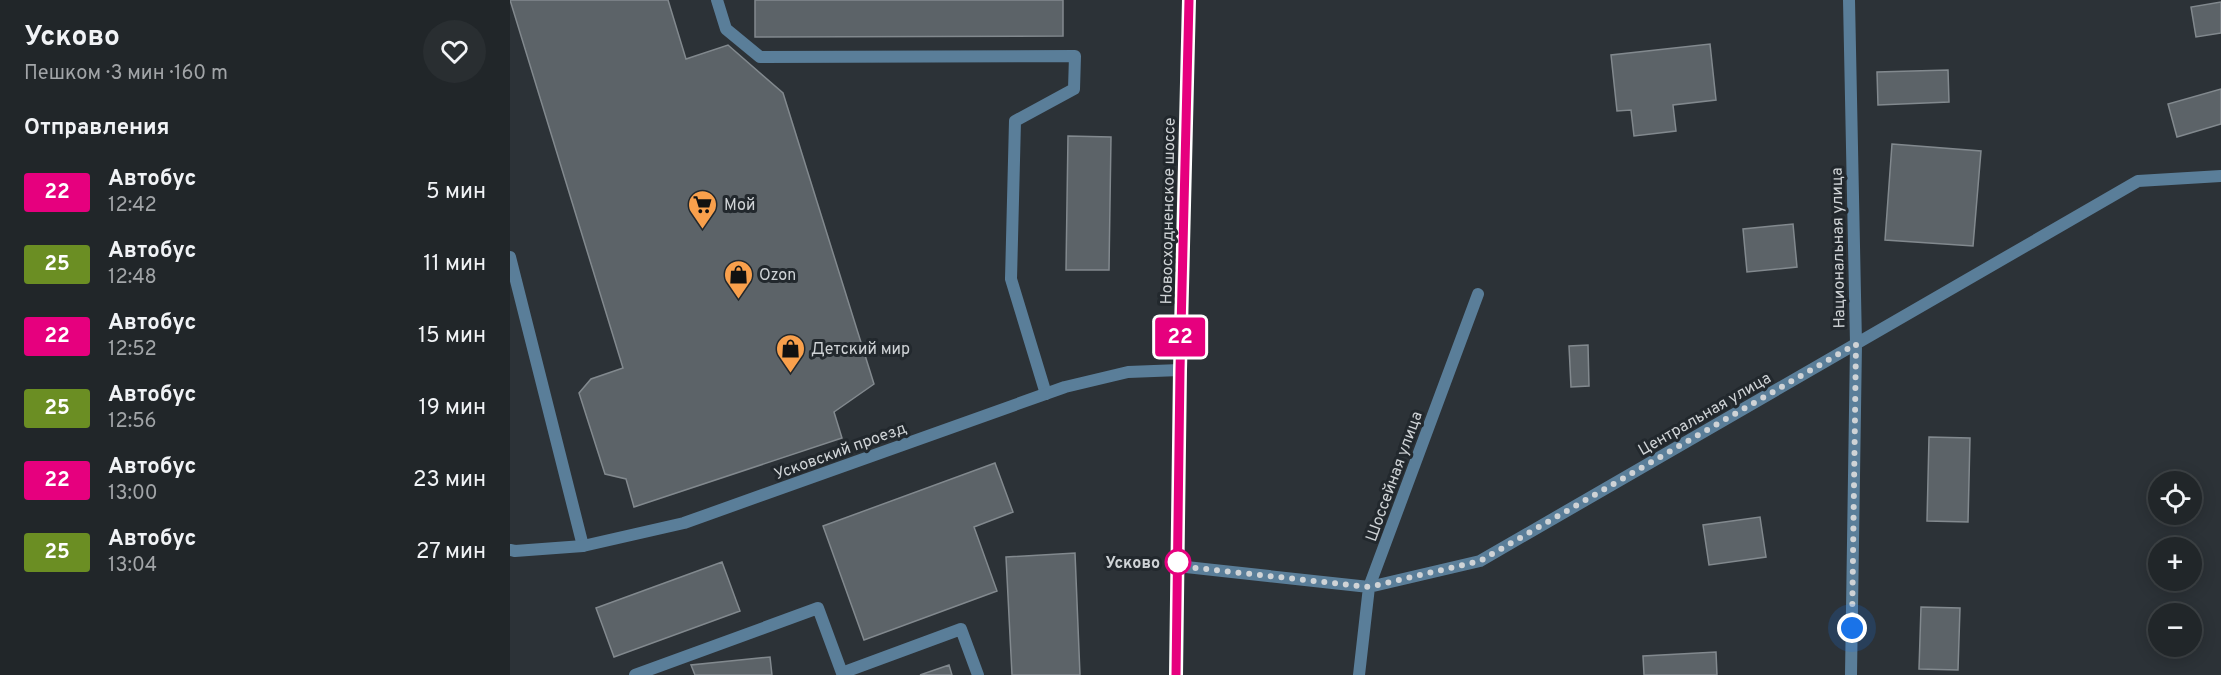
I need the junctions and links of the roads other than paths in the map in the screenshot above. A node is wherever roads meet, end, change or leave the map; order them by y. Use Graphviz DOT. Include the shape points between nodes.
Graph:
graph roads {
  1 [pos="717,0"];
  2 [pos="1189,0"];
  3 [pos="1849,0"];
  4 [pos="2221,176"];
  5 [pos="510,257"];
  6 [pos="1478,294"];
  7 [pos="1856,344"];
  8 [pos="1180,370"];
  9 [pos="1046,394"];
  10 [pos="583,546"];
  11 [pos="510,550"];
  12 [pos="1178,566"];
  13 [pos="1369,587"];
  14 [pos="635,675"];
  15 [pos="978,675"];
  16 [pos="1176,675"];
  17 [pos="1359,675"];
  18 [pos="1851,675"];
  1 -- 9 [label="street" via="726,29 760,57 1075,56 1074,89 1015,122 1011,279"];
  2 -- 8 [label="main road, Новосходненское шоссе"];
  3 -- 7 [label="street, Национальная улица"];
  4 -- 7 [label="street, Центральная улица" via="2138,181"];
  5 -- 10 [label="street"];
  6 -- 13 [label="street, Шоссейная улица"];
  7 -- 13 [label="street, Центральная улица" via="1480,561"];
  7 -- 18 [label="street, Национальная улица"];
  8 -- 9 [label="street, Усковский проезд" via="1128,372"];
  8 -- 12 [label="main road, Новосходненское шоссе"];
  9 -- 10 [label="street, Усковский проезд" via="684,523"];
  10 -- 11 [label="street, Усковский проезд"];
  12 -- 13 [label="street, Центральная улица"];
  12 -- 16 [label="main road, Новосходненское шоссе"];
  13 -- 17 [label="street, Шоссейная улица"];
  14 -- 15 [label="street" via="818,608 842,673 961,629"];
}
